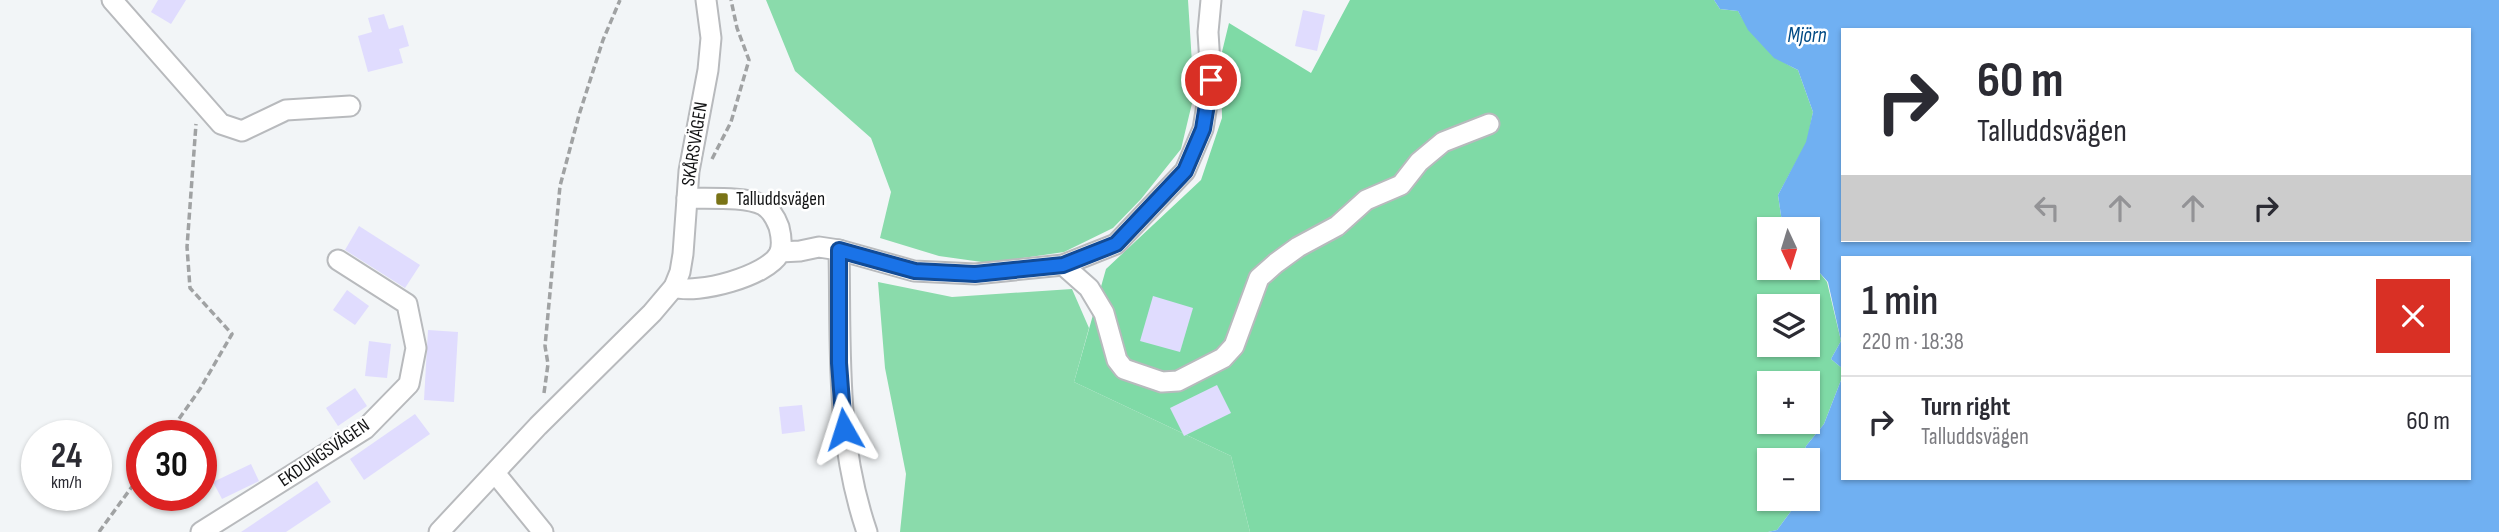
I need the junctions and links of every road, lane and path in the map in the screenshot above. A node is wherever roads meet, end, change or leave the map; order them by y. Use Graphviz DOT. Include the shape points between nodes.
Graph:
graph roads {
  1 [pos="111,0"];
  2 [pos="620,0"];
  3 [pos="706,0"];
  4 [pos="731,0"];
  5 [pos="1211,0"];
  6 [pos="198,97"];
  7 [pos="350,106"];
  8 [pos="1489,124"];
  9 [pos="709,164"];
  10 [pos="687,198"];
  11 [pos="839,250"];
  12 [pos="780,252"];
  13 [pos="338,260"];
  14 [pos="1063,265"];
  15 [pos="674,287"];
  16 [pos="178,420"];
  17 [pos="538,426"];
  18 [pos="495,473"];
  19 [pos="126,495"];
  20 [pos="99,532"];
  21 [pos="201,532"];
  22 [pos="439,532"];
  23 [pos="542,532"];
  24 [pos="867,532"];
  1 -- 6 [label="street"];
  2 -- 17 [label="path" via="603,40 560,186 545,346 548,364"];
  3 -- 10 [label="street, SKÅRSVÄGEN" via="711,38 708,70"];
  4 -- 9 [label="path" via="749,60 731,122"];
  5 -- 14 [label="street" via="1211,80 1203,129 1185,171 1116,244"];
  6 -- 7 [label="street" via="222,124 242,131 286,110"];
  6 -- 16 [label="path" via="187,247 190,288 232,334"];
  8 -- 14 [label="street" via="1443,142 1401,185 1366,200 1337,226 1276,263 1259,278 1234,346 1223,358 1178,381 1162,382 1124,369 1117,360 1104,313 1089,288"];
  10 -- 12 [label="street" via="764,206 779,229"];
  10 -- 15 [label="street, SKÅRSVÄGEN" via="683,254"];
  11 -- 12 [label="street" via="819,247"];
  11 -- 14 [label="street" via="915,271 949,274"];
  11 -- 24 [label="street" via="841,400"];
  12 -- 15 [label="street" via="773,262 723,284 692,290"];
  13 -- 21 [label="street, EKDUNGSVÄGEN" via="407,304 416,348 409,384 365,429"];
  15 -- 17 [label="street"];
  17 -- 18 [label="street"];
  18 -- 22 [label="street"];
  18 -- 23 [label="street"];
  19 -- 20 [label="path"];
}
